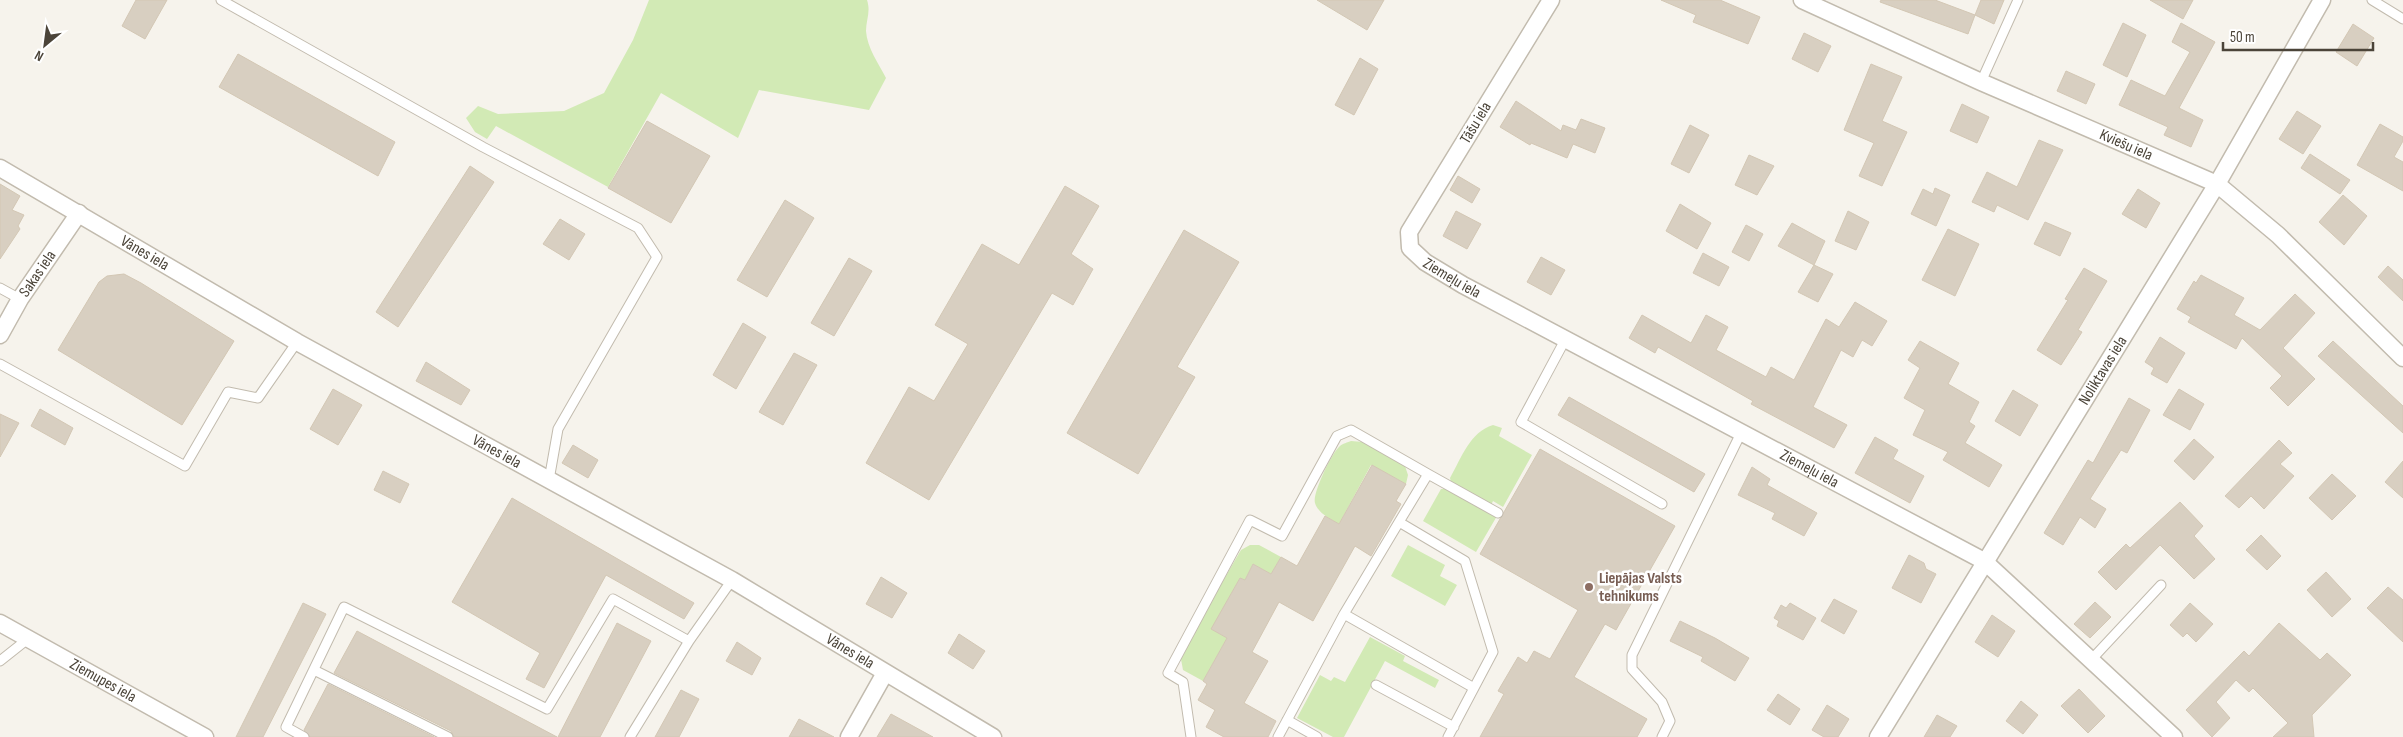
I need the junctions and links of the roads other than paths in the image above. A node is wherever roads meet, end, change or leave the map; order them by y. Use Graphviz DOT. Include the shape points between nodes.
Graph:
graph roads {
  1 [pos="221,0"];
  2 [pos="1551,0"];
  3 [pos="1802,0"];
  4 [pos="2018,0"];
  5 [pos="2322,0"];
  6 [pos="2372,0"];
  7 [pos="2403,19"];
  8 [pos="1981,82"];
  9 [pos="0,168"];
  10 [pos="2217,184"];
  11 [pos="79,213"];
  12 [pos="1410,248"];
  13 [pos="0,288"];
  14 [pos="20,298"];
  15 [pos="0,335"];
  16 [pos="1566,340"];
  17 [pos="297,342"];
  18 [pos="2403,358"];
  19 [pos="0,364"];
  20 [pos="1741,433"];
  21 [pos="1428,474"];
  22 [pos="549,480"];
  23 [pos="1662,504"];
  24 [pos="1498,513"];
  25 [pos="1399,522"];
  26 [pos="1984,561"];
  27 [pos="732,580"];
  28 [pos="2161,585"];
  29 [pos="1344,614"];
  30 [pos="0,623"];
  31 [pos="28,638"];
  32 [pos="689,641"];
  33 [pos="2091,660"];
  34 [pos="0,661"];
  35 [pos="314,670"];
  36 [pos="884,673"];
  37 [pos="1376,685"];
  38 [pos="1474,688"];
  39 [pos="1288,720"];
  40 [pos="1454,727"];
  41 [pos="204,737"];
  42 [pos="304,737"];
  43 [pos="448,737"];
  44 [pos="630,737"];
  45 [pos="849,737"];
  46 [pos="993,737"];
  47 [pos="1191,737"];
  48 [pos="1278,737"];
  49 [pos="1317,737"];
  50 [pos="1448,737"];
  51 [pos="1662,737"];
  52 [pos="1878,737"];
  53 [pos="2174,737"];
  1 -- 22 [label="lane" via="483,147 638,228 657,257 558,429"];
  2 -- 12 [label="street, Tāšu iela" via="1409,232"];
  3 -- 8 [label="street, Kviešu iela"];
  4 -- 8 [label="lane"];
  5 -- 10 [label="street, Noliktavas iela"];
  6 -- 7 [label="lane"];
  8 -- 10 [label="street, Kviešu iela"];
  9 -- 11 [label="street, Vānes iela"];
  10 -- 18 [label="street, Kviešu iela" via="2278,235"];
  10 -- 26 [label="street, Noliktavas iela"];
  11 -- 14 [label="street, Sakas iela"];
  11 -- 17 [label="street, Vānes iela"];
  12 -- 16 [label="street, Ziemeļu iela" via="1425,262 1462,285"];
  13 -- 14 [label="lane"];
  14 -- 15 [label="street, Sakas iela"];
  16 -- 20 [label="street, Ziemeļu iela"];
  16 -- 23 [label="lane" via="1520,422"];
  17 -- 19 [label="lane" via="258,398 228,392 185,466"];
  17 -- 22 [label="street, Vānes iela"];
  20 -- 26 [label="street, Ziemeļu iela"];
  20 -- 51 [label="lane" via="1632,655 1632,669 1662,702 1670,720"];
  21 -- 24 [label="lane"];
  21 -- 25 [label="lane"];
  21 -- 47 [label="lane" via="1351,430 1336,436 1282,536 1250,520 1168,673 1183,682"];
  22 -- 27 [label="street, Vānes iela"];
  25 -- 29 [label="lane"];
  25 -- 38 [label="lane" via="1464,561 1493,652"];
  26 -- 33 [label="street, Ziemeļu iela"];
  26 -- 52 [label="street, Noliktavas iela"];
  27 -- 32 [label="lane"];
  27 -- 36 [label="street, Vānes iela"];
  28 -- 33 [label="lane"];
  29 -- 38 [label="lane"];
  29 -- 39 [label="lane"];
  30 -- 31 [label="street, Ziemupes iela"];
  31 -- 34 [label="lane"];
  31 -- 41 [label="street, Ziemupes iela"];
  32 -- 35 [label="lane" via="613,599 547,709 344,607"];
  32 -- 44 [label="lane"];
  33 -- 53 [label="street, Ziemeļu iela"];
  35 -- 42 [label="lane" via="286,727"];
  35 -- 43 [label="lane"];
  36 -- 45 [label="street"];
  36 -- 46 [label="street, Vānes iela"];
  37 -- 40 [label="lane"];
  38 -- 40 [label="lane"];
  39 -- 48 [label="lane"];
  39 -- 49 [label="lane"];
  40 -- 50 [label="lane"];
}
